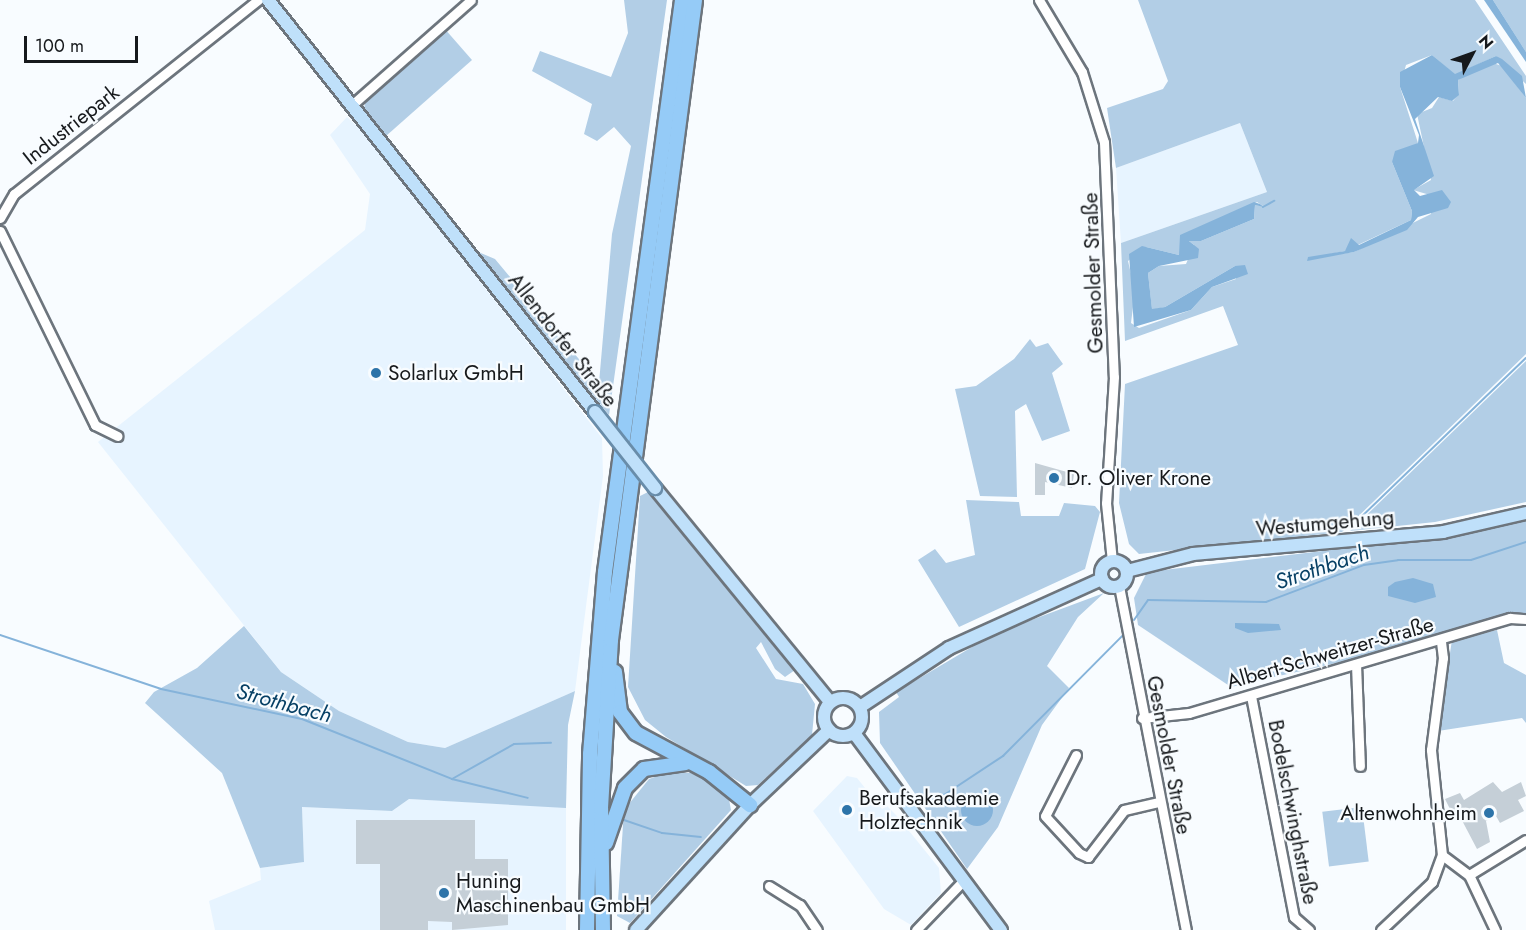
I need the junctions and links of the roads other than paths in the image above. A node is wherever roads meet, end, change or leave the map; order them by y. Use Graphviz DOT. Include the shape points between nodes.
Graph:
graph roads {
  1 [pos="258,0"];
  2 [pos="268,0"];
  3 [pos="471,0"];
  4 [pos="682,0"];
  5 [pos="695,0"];
  6 [pos="1039,0"];
  7 [pos="353,104"];
  8 [pos="0,218"];
  9 [pos="0,231"];
  10 [pos="118,436"];
  11 [pos="1526,513"];
  12 [pos="1112,561"];
  13 [pos="1127,571"];
  14 [pos="1102,579"];
  15 [pos="1119,586"];
  16 [pos="1526,619"];
  17 [pos="611,640"];
  18 [pos="1441,641"];
  19 [pos="1356,664"];
  20 [pos="1251,696"];
  21 [pos="830,702"];
  22 [pos="860,707"];
  23 [pos="1142,718"];
  24 [pos="829,730"];
  25 [pos="854,733"];
  26 [pos="1076,755"];
  27 [pos="690,763"];
  28 [pos="1360,766"];
  29 [pos="1159,802"];
  30 [pos="750,805"];
  31 [pos="1526,840"];
  32 [pos="1442,855"];
  33 [pos="600,865"];
  34 [pos="1469,875"];
  35 [pos="963,880"];
  36 [pos="769,886"];
  37 [pos="587,930"];
  38 [pos="603,930"];
  39 [pos="636,930"];
  40 [pos="817,930"];
  41 [pos="916,930"];
  42 [pos="1001,930"];
  43 [pos="1186,930"];
  44 [pos="1309,930"];
  45 [pos="1381,930"];
  46 [pos="1495,930"];
  1 -- 8 [label="street, Industriepark" via="14,194"];
  2 -- 7 [label="main road, Allendorfer Straße"];
  3 -- 7 [label="street"];
  4 -- 37 [label="highway" via="605,572 590,754"];
  5 -- 17 [label="highway"];
  6 -- 12 [label="street, Gesmolder Straße" via="1082,72 1104,142 1114,377 1106,503"];
  7 -- 21 [label="main road, Allendorfer Straße, bridge" via="655,488"];
  9 -- 10 [label="street" via="95,425"];
  11 -- 13 [label="main road, Westumgehung" via="1443,532 1193,554"];
  12 -- 13 [label="main road"];
  12 -- 14 [label="main road" via="1102,567"];
  13 -- 15 [label="main road"];
  14 -- 15 [label="main road"];
  14 -- 22 [label="main road" via="959,643"];
  15 -- 23 [label="street, Gesmolder Straße"];
  16 -- 18 [label="street, Albert-Schweitzer-Straße" via="1510,618"];
  17 -- 27 [label="highway" via="620,712 636,733"];
  17 -- 33 [label="highway"];
  18 -- 19 [label="street, Albert-Schweitzer-Straße"];
  18 -- 32 [label="street" via="1443,658 1431,750"];
  19 -- 20 [label="street, Albert-Schweitzer-Straße"];
  19 -- 28 [label="street"];
  20 -- 23 [label="street, Albert-Schweitzer-Straße" via="1189,713"];
  20 -- 44 [label="street, Bodelschwinghstraße" via="1294,917"];
  21 -- 22 [label="main road" via="843,698"];
  21 -- 24 [label="main road" via="824,716"];
  22 -- 25 [label="main road" via="862,718"];
  23 -- 29 [label="street, Gesmolder Straße"];
  24 -- 25 [label="main road" via="844,736"];
  24 -- 30 [label="main road"];
  25 -- 35 [label="main road"];
  26 -- 29 [label="street" via="1045,816 1079,853 1088,857 1124,810"];
  27 -- 30 [label="highway" via="717,777"];
  27 -- 33 [label="highway" via="644,769 625,788"];
  29 -- 43 [label="street, Gesmolder Straße"];
  30 -- 39 [label="main road"];
  31 -- 34 [label="street"];
  32 -- 34 [label="street"];
  32 -- 45 [label="street" via="1432,882"];
  33 -- 38 [label="highway"];
  34 -- 46 [label="street"];
  35 -- 41 [label="street"];
  35 -- 42 [label="main road"];
  36 -- 40 [label="street" via="800,905"];
}
